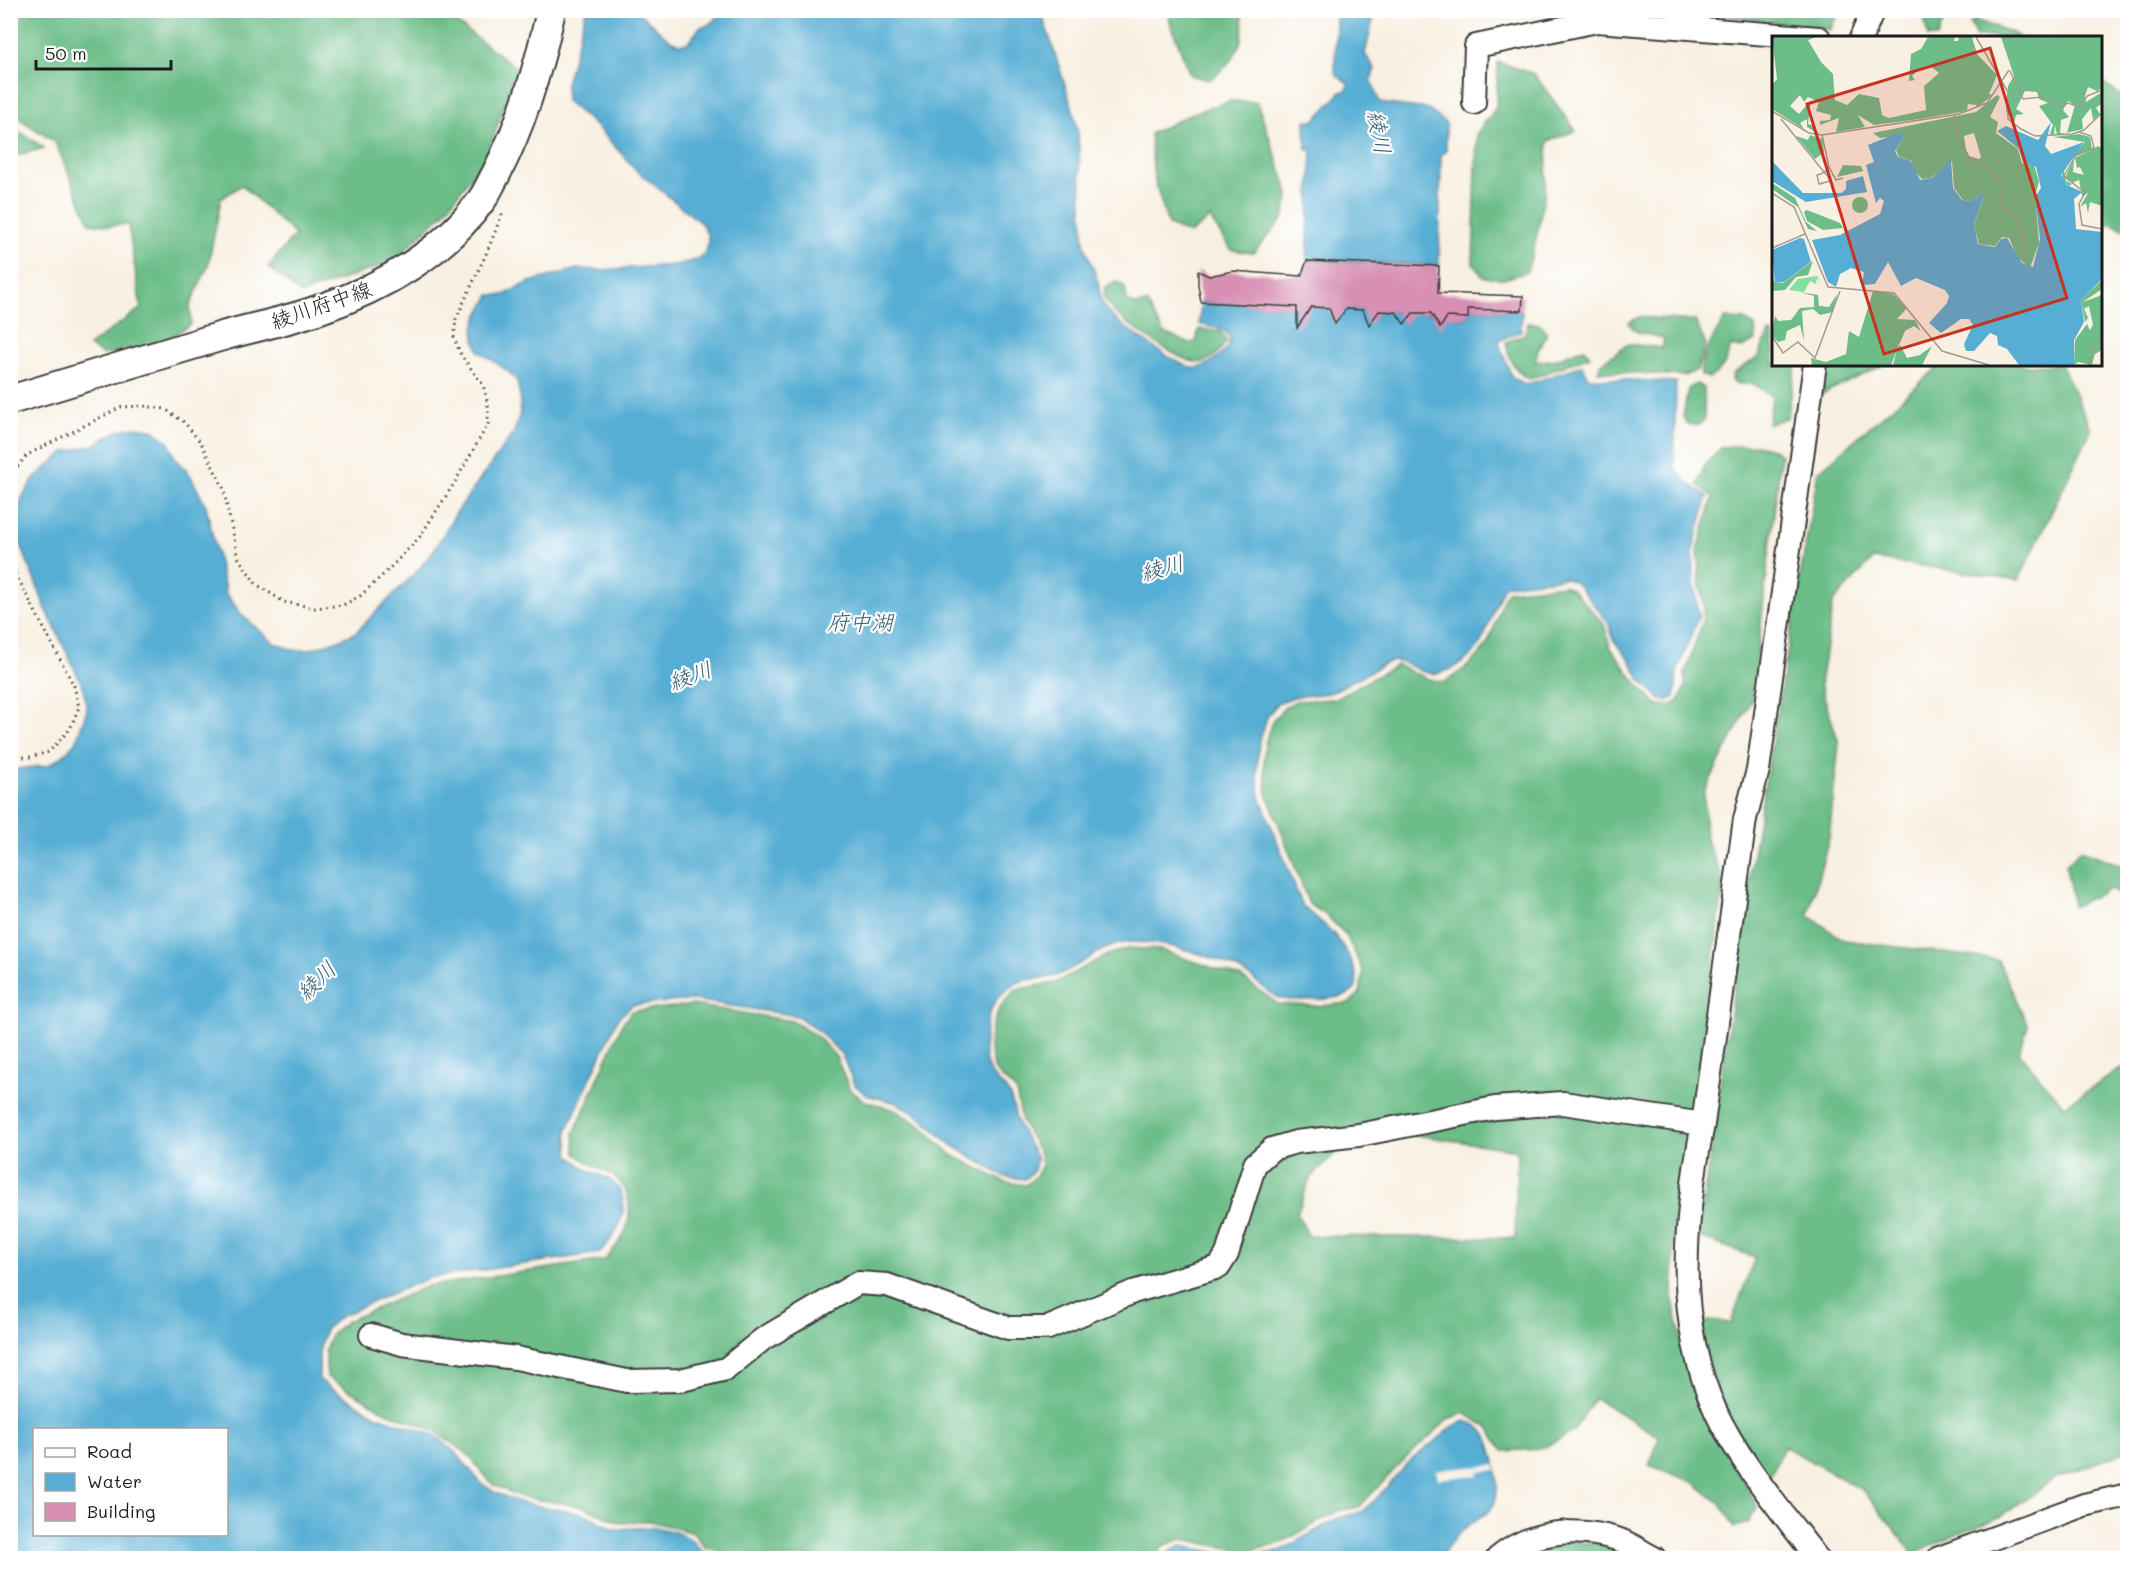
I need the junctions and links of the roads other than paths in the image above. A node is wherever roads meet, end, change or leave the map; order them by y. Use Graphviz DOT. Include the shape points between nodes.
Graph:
graph roads {
  1 [pos="551,10"];
  2 [pos="1873,10"];
  3 [pos="1591,16"];
  4 [pos="1798,36"];
  5 [pos="1862,36"];
  6 [pos="1474,103"];
  7 [pos="1815,366"];
  8 [pos="10,400"];
  9 [pos="1703,1124"];
  10 [pos="371,1335"];
  11 [pos="2127,1495"];
  12 [pos="1498,1558"];
  13 [pos="1654,1558"];
  14 [pos="1817,1558"];
  15 [pos="1939,1558"];
  1 -- 8 [label="main road, 綾川府中線" via="526,107 483,198 453,232 402,272 319,310"];
  2 -- 5 [label="street"];
  3 -- 4 [label="street"];
  3 -- 6 [label="street" via="1476,46"];
  7 -- 9 [label="street"];
  9 -- 10 [label="street" via="1563,1103 1495,1108 1272,1149 1255,1164 1227,1254 1219,1267 1133,1292 1048,1328 1008,1328 886,1285 858,1283 763,1340 726,1369 681,1380 627,1381 516,1358 402,1344"];
  9 -- 14 [label="street" via="1687,1233 1686,1275 1699,1364 1716,1411 1736,1448"];
  11 -- 15 [label="street" via="2084,1505"];
  12 -- 13 [label="street" via="1542,1534 1570,1532 1618,1539"];
}
